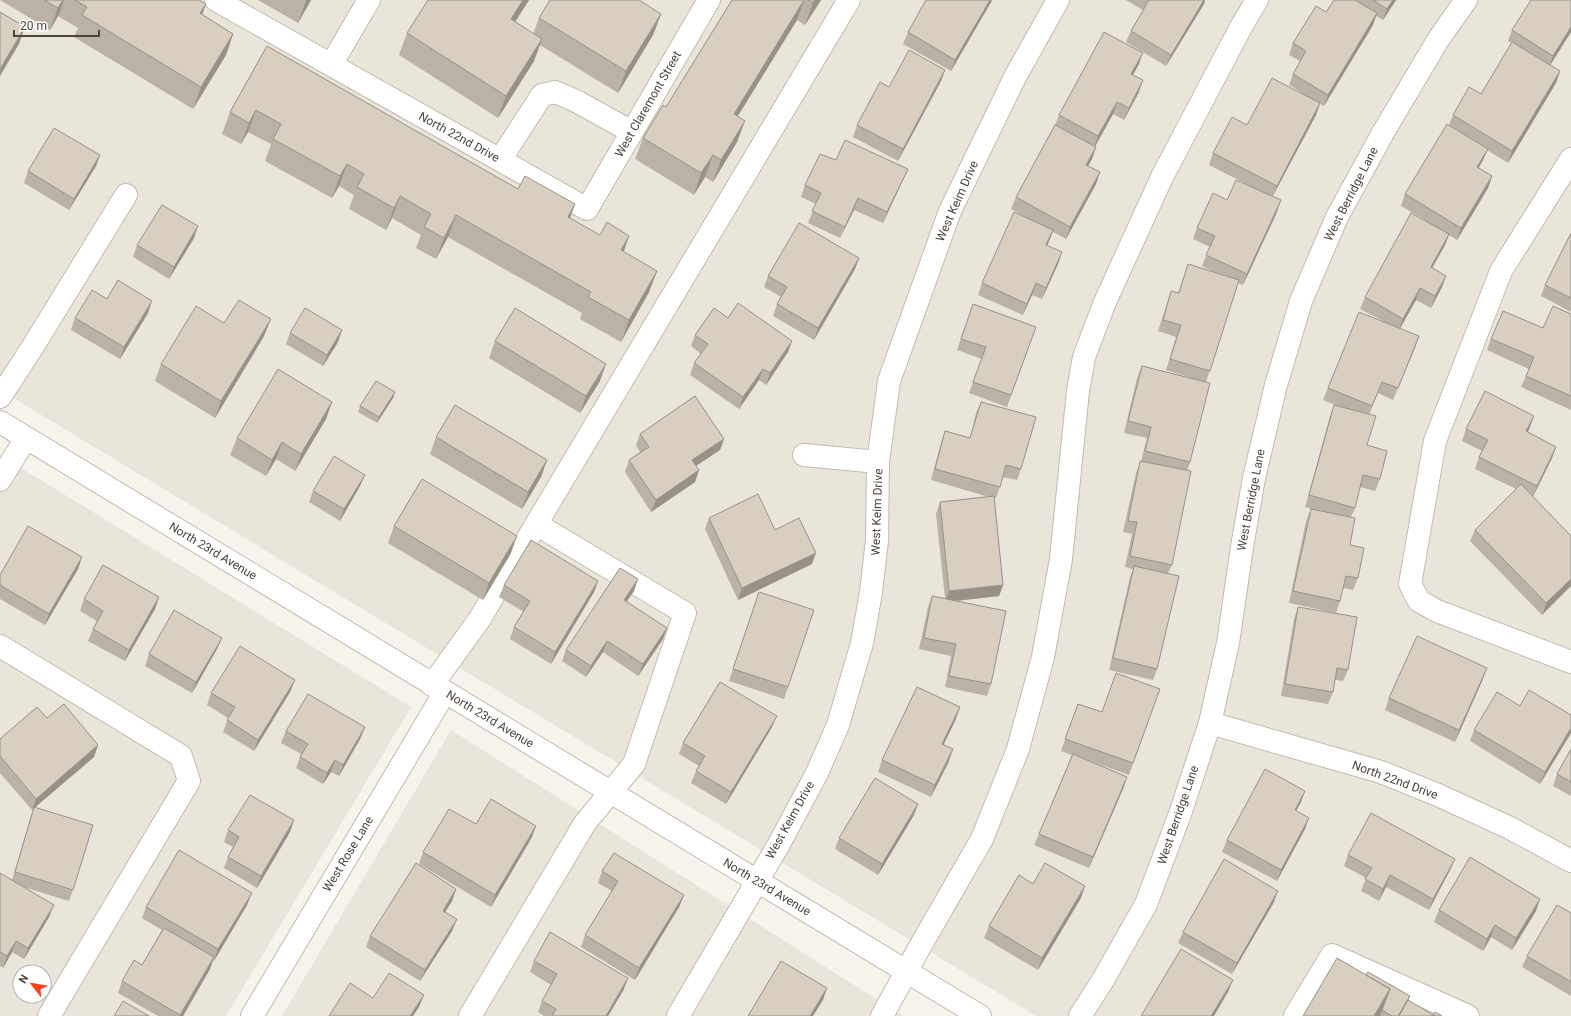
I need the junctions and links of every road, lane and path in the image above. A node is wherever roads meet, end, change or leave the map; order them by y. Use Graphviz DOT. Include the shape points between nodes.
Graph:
graph roads {
  1 [pos="216,0"];
  2 [pos="368,0"];
  3 [pos="709,0"];
  4 [pos="849,0"];
  5 [pos="1058,0"];
  6 [pos="1257,0"];
  7 [pos="1466,0"];
  8 [pos="331,65"];
  9 [pos="632,132"];
  10 [pos="1571,159"];
  11 [pos="500,160"];
  12 [pos="126,195"];
  13 [pos="587,208"];
  14 [pos="0,397"];
  15 [pos="0,422"];
  16 [pos="26,438"];
  17 [pos="804,455"];
  18 [pos="878,462"];
  19 [pos="0,480"];
  20 [pos="536,524"];
  21 [pos="0,646"];
  22 [pos="1571,662"];
  23 [pos="438,688"];
  24 [pos="1210,723"];
  25 [pos="610,792"];
  26 [pos="1571,861"];
  27 [pos="756,881"];
  28 [pos="906,971"];
  29 [pos="49,1016"];
  30 [pos="252,1016"];
  31 [pos="470,1016"];
  32 [pos="678,1016"];
  33 [pos="882,1016"];
  34 [pos="980,1016"];
  35 [pos="1080,1016"];
  36 [pos="1295,1016"];
  37 [pos="1468,1016"];
  1 -- 8 [label="street, North 22nd Drive"];
  2 -- 8 [label="street"];
  3 -- 9 [label="street, West Claremont Street"];
  4 -- 20 [label="street, West Rose Lane"];
  5 -- 18 [label="street, West Keim Drive" via="1015,77 950,211 889,381"];
  6 -- 28 [label="street" via="1162,177 1105,302 1084,357 1078,391 1061,560 1043,657 1018,749 982,839"];
  7 -- 24 [label="street, West Berridge Lane" via="1438,40 1384,131 1337,217 1301,301 1276,385 1254,478 1228,643"];
  8 -- 11 [label="street, North 22nd Drive"];
  9 -- 11 [label="street" via="555,92 542,95"];
  9 -- 13 [label="street, West Claremont Street"];
  10 -- 22 [label="street" via="1501,271 1437,434 1410,584 1419,600 1437,611"];
  11 -- 13 [label="street, North 22nd Drive"];
  12 -- 14 [label="street"];
  15 -- 16 [label="street, North 23rd Avenue"];
  16 -- 19 [label="street"];
  16 -- 23 [label="street, North 23rd Avenue"];
  17 -- 18 [label="street"];
  18 -- 27 [label="street, West Keim Drive" via="877,540 862,643 838,725 820,766 779,844"];
  20 -- 23 [label="street, West Rose Lane"];
  20 -- 25 [label="street" via="684,613 634,764"];
  21 -- 29 [label="street" via="182,756 189,781"];
  23 -- 25 [label="street, North 23rd Avenue"];
  23 -- 30 [label="street, West Rose Lane"];
  24 -- 26 [label="street, North 22nd Drive" via="1381,772 1510,828"];
  24 -- 35 [label="street, West Berridge Lane" via="1180,814 1146,904"];
  25 -- 27 [label="street, North 23rd Avenue"];
  25 -- 31 [label="street" via="585,823"];
  27 -- 28 [label="street, North 23rd Avenue"];
  27 -- 32 [label="street, West Keim Drive"];
  28 -- 33 [label="street"];
  28 -- 34 [label="street, North 23rd Avenue"];
  36 -- 37 [label="street" via="1332,955"];
}
